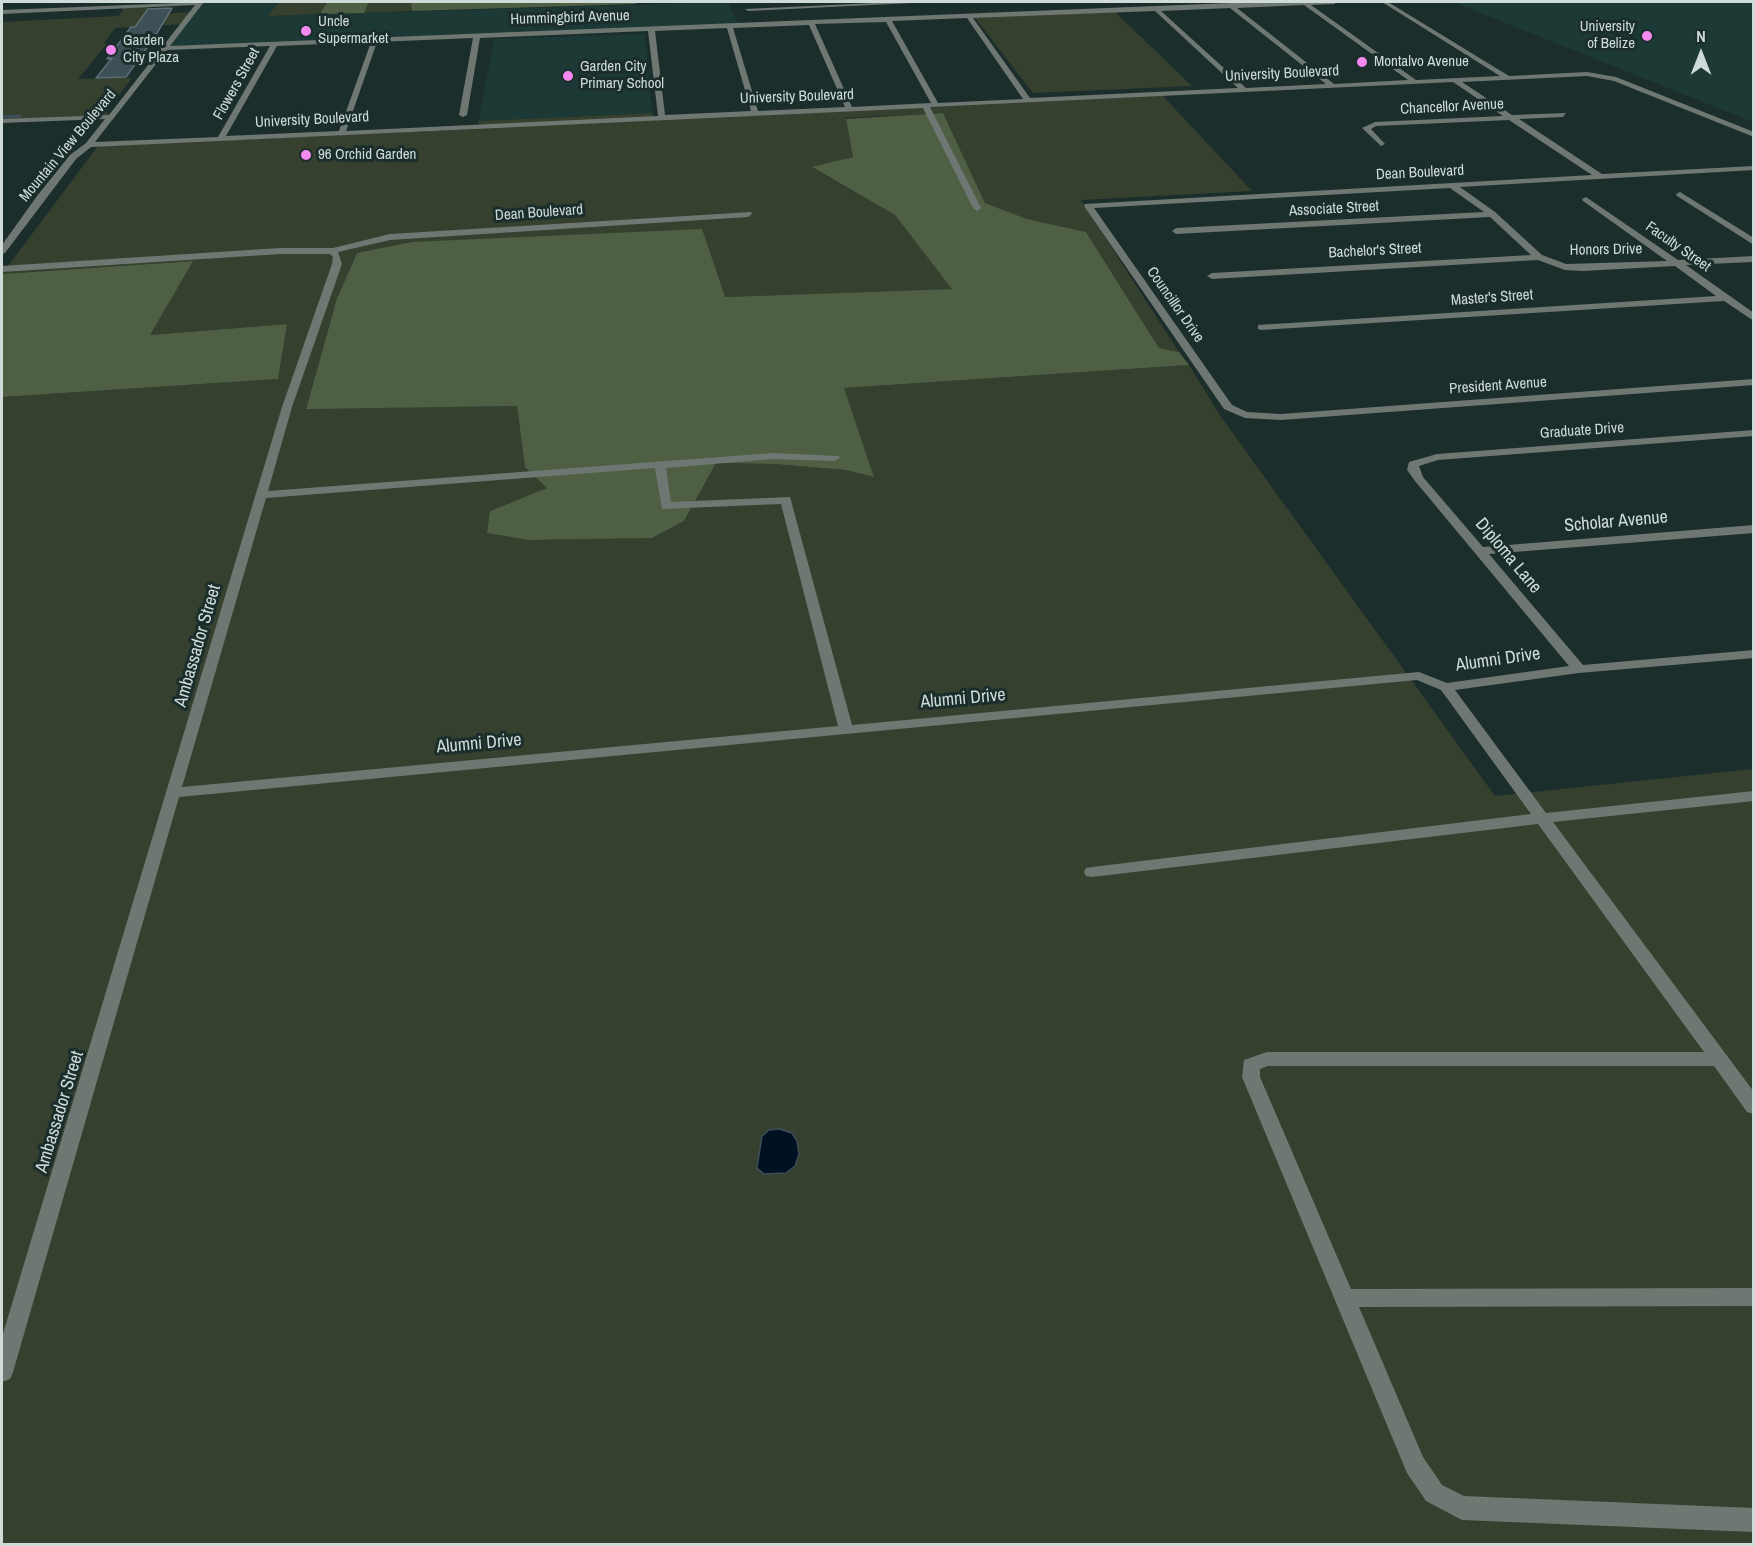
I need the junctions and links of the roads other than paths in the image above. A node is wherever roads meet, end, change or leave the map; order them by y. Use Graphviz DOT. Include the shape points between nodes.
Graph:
graph roads {
  1 [pos="200,2"];
  2 [pos="930,2"];
  3 [pos="1334,2"];
  4 [pos="1385,2"];
  5 [pos="1305,3"];
  6 [pos="1230,5"];
  7 [pos="1155,8"];
  8 [pos="748,9"];
  9 [pos="1100,10"];
  10 [pos="2,12"];
  11 [pos="1058,12"];
  12 [pos="968,16"];
  13 [pos="888,19"];
  14 [pos="811,22"];
  15 [pos="729,25"];
  16 [pos="651,28"];
  17 [pos="477,35"];
  18 [pos="375,39"];
  19 [pos="275,43"];
  20 [pos="167,48"];
  21 [pos="1506,77"];
  22 [pos="1453,79"];
  23 [pos="1413,81"];
  24 [pos="1330,85"];
  25 [pos="1243,89"];
  26 [pos="1027,99"];
  27 [pos="925,104"];
  28 [pos="935,104"];
  29 [pos="849,108"];
  30 [pos="755,112"];
  31 [pos="1563,114"];
  32 [pos="463,115"];
  33 [pos="111,117"];
  34 [pos="662,117"];
  35 [pos="1512,117"];
  36 [pos="2,121"];
  37 [pos="342,132"];
  38 [pos="1754,135"];
  39 [pos="222,137"];
  40 [pos="1381,144"];
  41 [pos="89,145"];
  42 [pos="1754,168"];
  43 [pos="1599,176"];
  44 [pos="1451,184"];
  45 [pos="1680,194"];
  46 [pos="1586,199"];
  47 [pos="1088,206"];
  48 [pos="976,208"];
  49 [pos="748,214"];
  50 [pos="1492,214"];
  51 [pos="1176,231"];
  52 [pos="1754,242"];
  53 [pos="2,251"];
  54 [pos="333,251"];
  55 [pos="1539,257"];
  56 [pos="1754,258"];
  57 [pos="1673,263"];
  58 [pos="2,269"];
  59 [pos="1212,276"];
  60 [pos="1725,298"];
  61 [pos="1754,318"];
  62 [pos="1261,327"];
  63 [pos="1754,382"];
  64 [pos="1245,415"];
  65 [pos="1754,433"];
  66 [pos="834,458"];
  67 [pos="1413,464"];
  68 [pos="660,465"];
  69 [pos="261,495"];
  70 [pos="1754,529"];
  71 [pos="1481,551"];
  72 [pos="1754,654"];
  73 [pos="1579,669"];
  74 [pos="1446,687"];
  75 [pos="846,729"];
  76 [pos="174,793"];
  77 [pos="1754,796"];
  78 [pos="1542,818"];
  79 [pos="1092,872"];
  80 [pos="1718,1059"];
  81 [pos="1754,1107"];
  82 [pos="1754,1297"];
  83 [pos="1345,1298"];
  84 [pos="2,1372"];
  85 [pos="1754,1520"];
  1 -- 10 [label="street"];
  1 -- 20 [label="street, Mountain View Boulevard"];
  2 -- 8 [label="street"];
  3 -- 5 [label="street, Hummingbird Avenue"];
  4 -- 21 [label="street"];
  5 -- 6 [label="street, Hummingbird Avenue"];
  5 -- 23 [label="street"];
  6 -- 7 [label="street, Hummingbird Avenue"];
  6 -- 24 [label="street"];
  7 -- 9 [label="street, Hummingbird Avenue"];
  7 -- 25 [label="street"];
  9 -- 11 [label="street, Hummingbird Avenue"];
  9 -- 11 [label="street" via="1093,3"];
  11 -- 12 [label="street, Hummingbird Avenue"];
  12 -- 13 [label="street, Hummingbird Avenue"];
  12 -- 26 [label="street"];
  13 -- 14 [label="street, Hummingbird Avenue"];
  13 -- 28 [label="street"];
  14 -- 15 [label="street, Hummingbird Avenue"];
  14 -- 29 [label="street"];
  15 -- 16 [label="street, Hummingbird Avenue"];
  15 -- 30 [label="street"];
  16 -- 17 [label="street, Hummingbird Avenue"];
  16 -- 34 [label="street"];
  17 -- 18 [label="street, Hummingbird Avenue"];
  17 -- 32 [label="street"];
  18 -- 19 [label="street, Hummingbird Avenue"];
  18 -- 37 [label="street"];
  19 -- 20 [label="street, Hummingbird Avenue"];
  19 -- 39 [label="street, Flowers Street"];
  20 -- 33 [label="street, Mountain View Boulevard"];
  21 -- 22 [label="street, University Boulevard"];
  21 -- 38 [label="street, University Boulevard" via="1608,76"];
  22 -- 23 [label="street, University Boulevard"];
  22 -- 35 [label="street"];
  23 -- 24 [label="street, University Boulevard"];
  24 -- 25 [label="street, University Boulevard"];
  25 -- 26 [label="street, University Boulevard"];
  26 -- 28 [label="street, University Boulevard"];
  27 -- 28 [label="street, University Boulevard"];
  27 -- 29 [label="street, University Boulevard"];
  27 -- 48 [label="street"];
  29 -- 30 [label="street, University Boulevard"];
  30 -- 34 [label="street, University Boulevard"];
  31 -- 35 [label="street, Chancellor Avenue"];
  33 -- 36 [label="street"];
  33 -- 41 [label="street, Mountain View Boulevard"];
  34 -- 37 [label="street, University Boulevard"];
  35 -- 40 [label="street, Chancellor Avenue" via="1375,124 1366,128"];
  35 -- 43 [label="street"];
  37 -- 39 [label="street, University Boulevard"];
  39 -- 41 [label="street, University Boulevard"];
  41 -- 53 [label="street, Mountain View Boulevard" via="15,226"];
  42 -- 43 [label="street, Dean Boulevard"];
  43 -- 44 [label="street, Dean Boulevard"];
  44 -- 47 [label="street, Dean Boulevard"];
  44 -- 50 [label="street, Honors Drive"];
  45 -- 52 [label="street"];
  46 -- 57 [label="street, Faculty Street"];
  47 -- 64 [label="street, Councillor Drive" via="1228,407"];
  49 -- 54 [label="street, Dean Boulevard" via="390,237"];
  50 -- 51 [label="street, Associate Street"];
  50 -- 55 [label="street, Honors Drive"];
  54 -- 58 [label="street" via="257,252"];
  54 -- 69 [label="street, Ambassador Street" via="337,264"];
  55 -- 57 [label="street, Honors Drive" via="1565,267 1583,268"];
  55 -- 59 [label="street, Bachelor's Street"];
  56 -- 57 [label="street, Honors Drive"];
  57 -- 60 [label="street, Faculty Street"];
  60 -- 61 [label="street, Faculty Street"];
  60 -- 62 [label="street, Master's Street"];
  63 -- 64 [label="street, President Avenue" via="1281,417"];
  65 -- 67 [label="street, Graduate Drive" via="1437,457"];
  66 -- 68 [label="street" via="773,456"];
  67 -- 71 [label="street, Diploma Lane" via="1419,479"];
  68 -- 69 [label="street"];
  68 -- 75 [label="street" via="666,506 786,500"];
  69 -- 76 [label="street, Ambassador Street"];
  70 -- 71 [label="street, Scholar Avenue"];
  71 -- 73 [label="street, Diploma Lane"];
  72 -- 73 [label="street, Alumni Drive"];
  73 -- 74 [label="street, Alumni Drive"];
  74 -- 75 [label="street, Alumni Drive" via="1419,676"];
  74 -- 78 [label="street"];
  75 -- 76 [label="street, Alumni Drive"];
  76 -- 84 [label="street, Ambassador Street"];
  77 -- 78 [label="street"];
  78 -- 79 [label="street"];
  78 -- 80 [label="street"];
  80 -- 81 [label="street"];
  80 -- 83 [label="street" via="1266,1059 1251,1065 1251,1077"];
  82 -- 83 [label="street"];
  83 -- 85 [label="street" via="1415,1466 1434,1493 1462,1508"];
}
